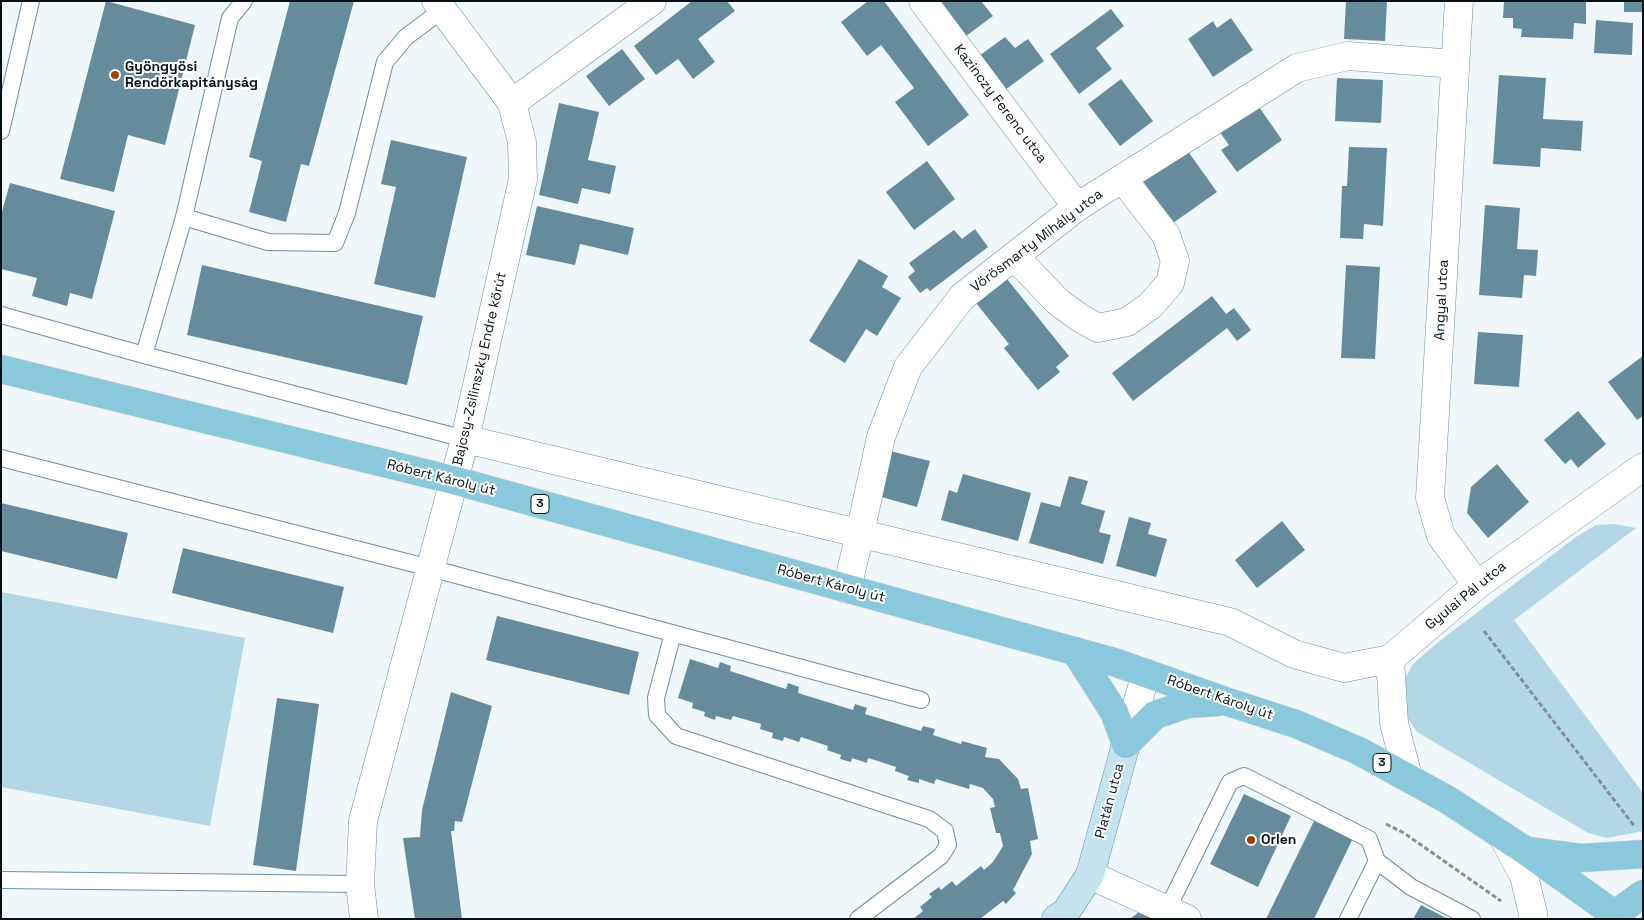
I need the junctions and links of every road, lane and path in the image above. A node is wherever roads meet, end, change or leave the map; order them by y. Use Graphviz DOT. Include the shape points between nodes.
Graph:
graph roads {
  1 [pos="31,1"];
  2 [pos="244,1"];
  3 [pos="652,1"];
  4 [pos="923,1"];
  5 [pos="1459,1"];
  6 [pos="439,6"];
  7 [pos="1455,64"];
  8 [pos="512,103"];
  9 [pos="1,131"];
  10 [pos="1122,178"];
  11 [pos="1077,207"];
  12 [pos="184,216"];
  13 [pos="1014,256"];
  14 [pos="1,315"];
  15 [pos="144,355"];
  16 [pos="1,370"];
  17 [pos="465,439"];
  18 [pos="1,458"];
  19 [pos="1643,467"];
  20 [pos="453,480"];
  21 [pos="860,533"];
  22 [pos="430,568"];
  23 [pos="1477,585"];
  24 [pos="846,589"];
  25 [pos="1484,631"];
  26 [pos="673,633"];
  27 [pos="1075,651"];
  28 [pos="1390,659"];
  29 [pos="1146,673"];
  30 [pos="921,700"];
  31 [pos="1225,702"];
  32 [pos="1126,744"];
  33 [pos="1408,777"];
  34 [pos="1380,820"];
  35 [pos="1640,842"];
  36 [pos="1515,844"];
  37 [pos="1377,861"];
  38 [pos="1090,875"];
  39 [pos="1,880"];
  40 [pos="360,884"];
  41 [pos="1643,894"];
  42 [pos="1509,906"];
  43 [pos="1177,914"];
  44 [pos="1615,917"];
  45 [pos="364,919"];
  46 [pos="858,919"];
  47 [pos="1056,919"];
  48 [pos="1348,919"];
  49 [pos="1472,919"];
  50 [pos="1533,919"];
  1 -- 9 [label="lane"];
  2 -- 12 [label="lane" via="230,18"];
  3 -- 8 [label="street"];
  4 -- 11 [label="street, Kazinczy Ferenc utca"];
  5 -- 7 [label="street, Angyal utca"];
  6 -- 8 [label="street"];
  6 -- 12 [label="lane" via="385,62 347,213 335,244 268,242"];
  7 -- 10 [label="street, Vörösmarty Mihály utca" via="1348,56 1297,68"];
  7 -- 23 [label="street, Angyal utca" via="1430,498 1440,536"];
  8 -- 17 [label="street, Bajcsy-Zsilinszky Endre körút" via="522,142 524,179"];
  10 -- 11 [label="street, Vörösmarty Mihály utca"];
  10 -- 13 [label="street" via="1166,235 1175,261 1170,283 1150,306 1127,322 1098,328 1057,301"];
  11 -- 13 [label="street, Vörösmarty Mihály utca"];
  12 -- 15 [label="lane"];
  13 -- 21 [label="street, Vörösmarty Mihály utca" via="962,297 908,367 881,437"];
  14 -- 15 [label="lane"];
  15 -- 17 [label="lane"];
  16 -- 20 [label="main road, Róbert Károly út / 3"];
  17 -- 20 [label="street, Bajcsy-Zsilinszky Endre körút"];
  17 -- 21 [label="street"];
  18 -- 22 [label="lane"];
  19 -- 23 [label="street, Gyulai Pál utca"];
  20 -- 22 [label="street, Bajcsy-Zsilinszky Endre körút"];
  20 -- 24 [label="main road, Róbert Károly út / 3"];
  21 -- 24 [label="street, Vörösmarty Mihály utca"];
  21 -- 28 [label="street" via="1230,622 1294,654 1344,668"];
  22 -- 26 [label="lane"];
  22 -- 40 [label="street, Bajcsy-Zsilinszky Endre körút" via="363,821"];
  23 -- 28 [label="street, Gyulai Pál utca"];
  24 -- 27 [label="main road, Róbert Károly út / 3"];
  25 -- 35 [label="path"];
  26 -- 30 [label="lane"];
  26 -- 46 [label="lane" via="656,698 657,715 676,736 929,819 944,831 948,845 941,856"];
  27 -- 29 [label="main road, Róbert Károly út / 3"];
  27 -- 32 [label="main road" via="1114,712"];
  28 -- 33 [label="street" via="1394,723"];
  29 -- 31 [label="main road, Róbert Károly út / 3"];
  29 -- 32 [label="street, Platán utca"];
  31 -- 32 [label="main road" via="1188,704 1155,715"];
  31 -- 33 [label="main road, Róbert Károly út / 3" via="1296,724"];
  32 -- 38 [label="street, Platán utca"];
  33 -- 36 [label="main road, Róbert Károly út / 3"];
  34 -- 42 [label="path"];
  35 -- 36 [label="main road" via="1582,858"];
  36 -- 44 [label="main road, Róbert Károly út / 3"];
  36 -- 50 [label="street"];
  37 -- 43 [label="lane" via="1369,839 1244,776 1230,782"];
  37 -- 48 [label="lane"];
  37 -- 49 [label="lane" via="1411,887"];
  38 -- 43 [label="street"];
  38 -- 47 [label="street, Platán utca" via="1066,912"];
  39 -- 40 [label="lane"];
  40 -- 45 [label="street, Bajcsy-Zsilinszky Endre körút"];
  41 -- 44 [label="main road"];
}
